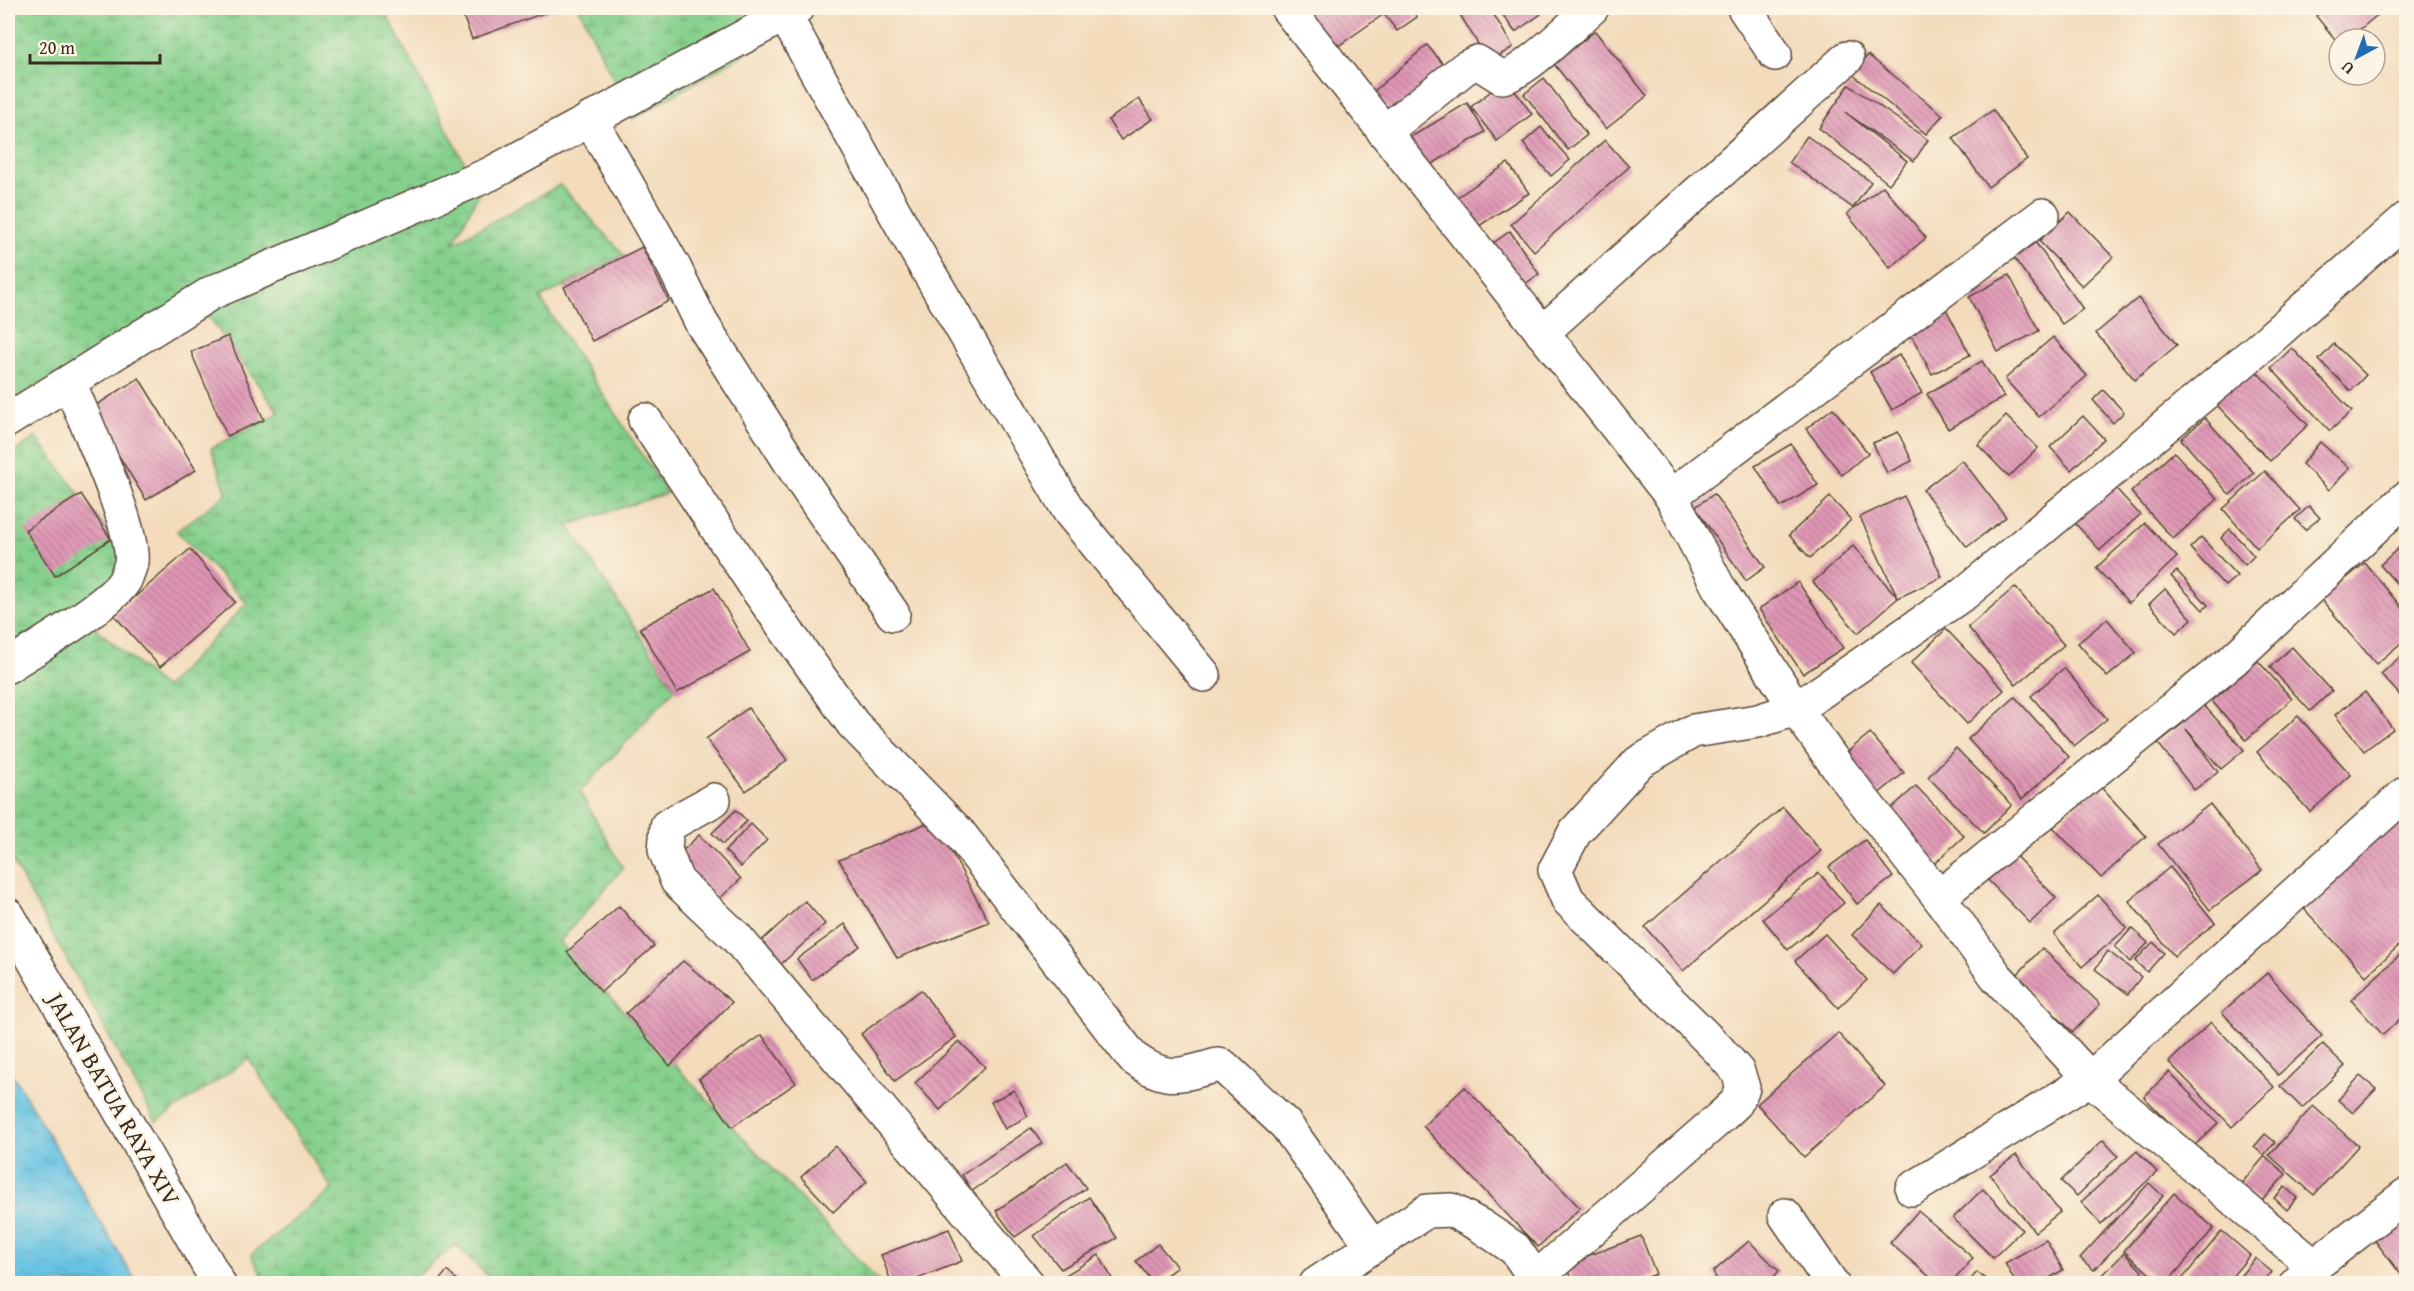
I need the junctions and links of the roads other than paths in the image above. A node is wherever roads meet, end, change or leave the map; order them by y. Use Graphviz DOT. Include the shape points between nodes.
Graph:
graph roads {
  1 [pos="1287,8"];
  2 [pos="1592,8"];
  3 [pos="1744,8"];
  4 [pos="791,11"];
  5 [pos="1775,54"];
  6 [pos="1847,58"];
  7 [pos="590,119"];
  8 [pos="1384,132"];
  9 [pos="2043,215"];
  10 [pos="2406,219"];
  11 [pos="1542,333"];
  12 [pos="69,382"];
  13 [pos="8,420"];
  14 [pos="645,420"];
  15 [pos="1671,496"];
  16 [pos="2406,498"];
  17 [pos="893,614"];
  18 [pos="8,666"];
  19 [pos="1204,675"];
  20 [pos="1796,709"];
  21 [pos="2406,792"];
  22 [pos="714,800"];
  23 [pos="1939,897"];
  24 [pos="8,915"];
  25 [pos="2091,1079"];
  26 [pos="1912,1189"];
  27 [pos="2406,1195"];
  28 [pos="1785,1215"];
  29 [pos="1372,1246"];
  30 [pos="2305,1275"];
  31 [pos="1537,1281"];
  32 [pos="219,1284"];
  33 [pos="1028,1284"];
  34 [pos="1316,1284"];
  35 [pos="1832,1284"];
  1 -- 8 [label="street"];
  2 -- 8 [label="street" via="1522,69 1501,77 1477,62"];
  3 -- 5 [label="street"];
  4 -- 7 [label="street"];
  4 -- 19 [label="street" via="914,247 1070,511"];
  6 -- 11 [label="street"];
  7 -- 12 [label="street" via="490,174 212,293"];
  7 -- 17 [label="street" via="701,322"];
  8 -- 11 [label="street"];
  9 -- 15 [label="street"];
  10 -- 20 [label="street" via="2258,349 1965,593"];
  11 -- 15 [label="street"];
  12 -- 13 [label="street"];
  12 -- 18 [label="street" via="118,504 129,539 131,562 125,580 115,592"];
  14 -- 29 [label="street" via="759,592 853,724 960,834 1133,1058 1162,1073 1182,1075 1223,1066 1286,1125"];
  15 -- 20 [label="street" via="1719,588"];
  16 -- 23 [label="street" via="2232,660"];
  20 -- 23 [label="street"];
  20 -- 31 [label="street" via="1758,721 1693,731 1639,762 1575,832 1555,870 1568,900 1718,1049 1738,1072 1743,1088 1722,1116"];
  21 -- 25 [label="street"];
  22 -- 33 [label="street" via="667,826 665,850 677,881 744,945"];
  23 -- 25 [label="street" via="1996,976"];
  24 -- 32 [label="street, JALAN BATUA RAYA XIV"];
  25 -- 26 [label="street"];
  25 -- 30 [label="street"];
  27 -- 30 [label="street"];
  28 -- 35 [label="street"];
  29 -- 31 [label="street" via="1427,1211 1451,1210 1515,1250"];
  29 -- 34 [label="street"];
}
